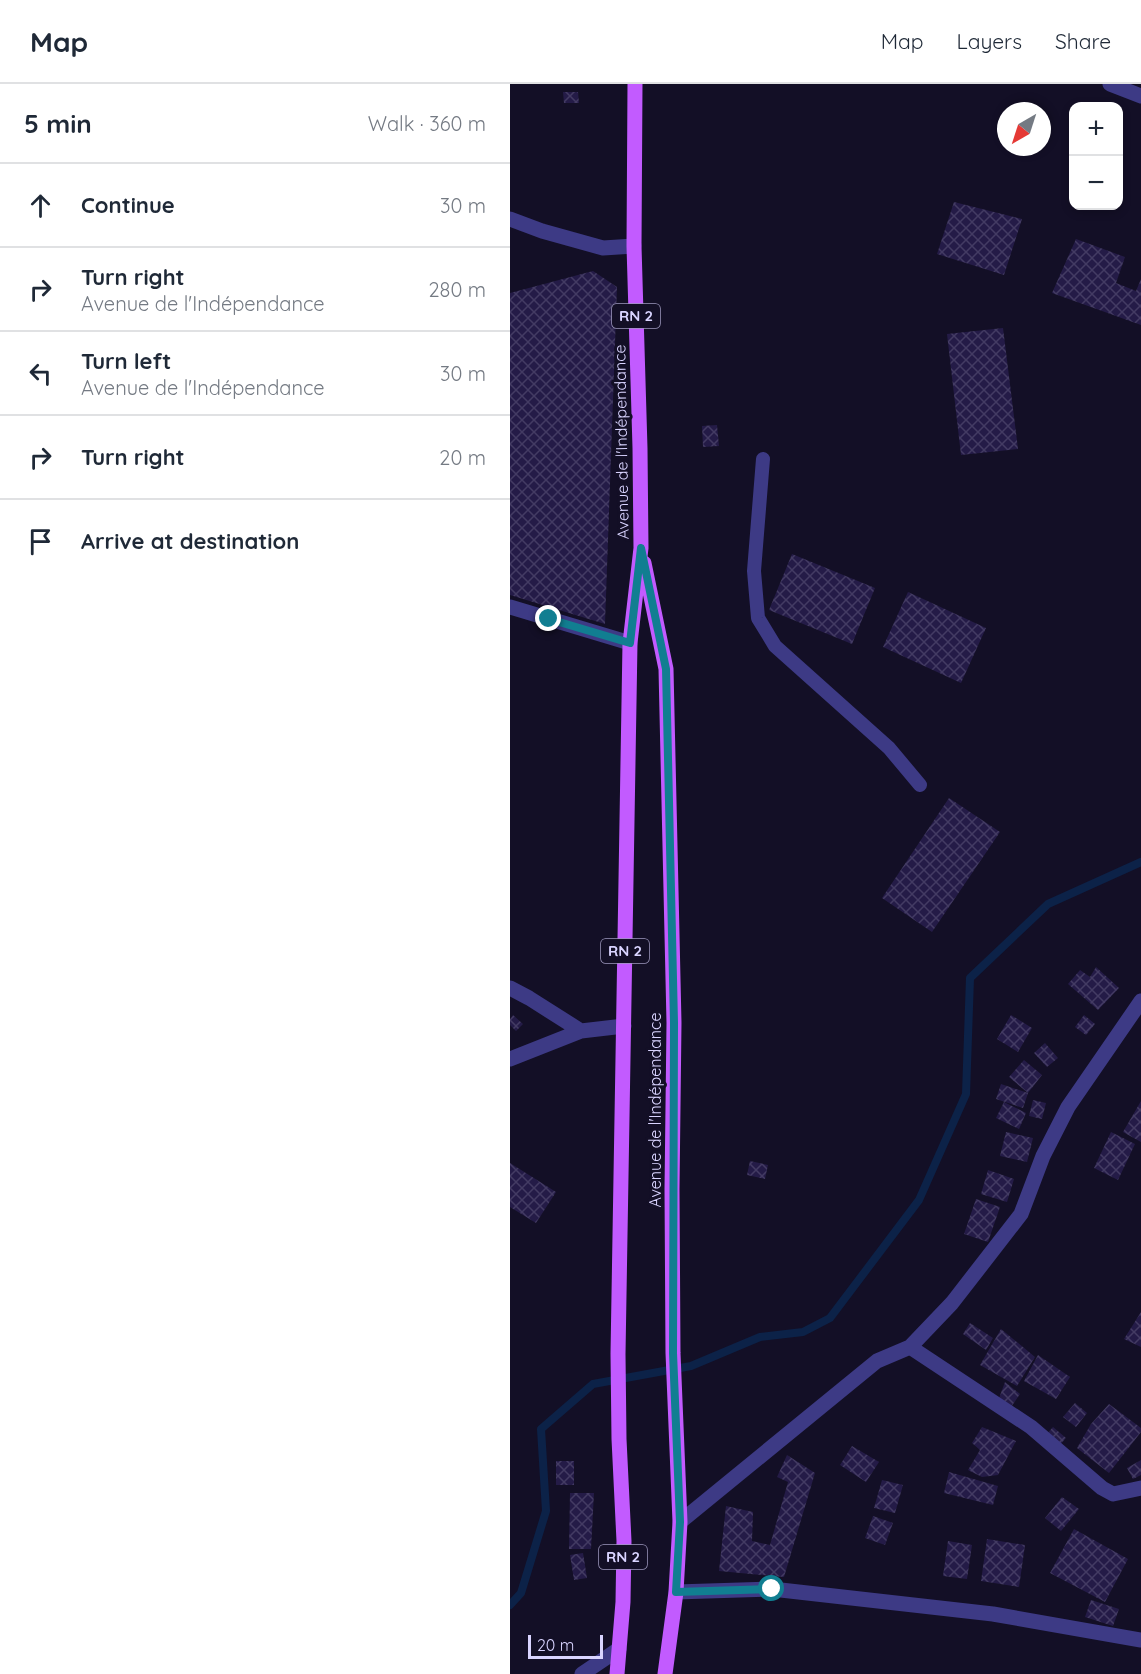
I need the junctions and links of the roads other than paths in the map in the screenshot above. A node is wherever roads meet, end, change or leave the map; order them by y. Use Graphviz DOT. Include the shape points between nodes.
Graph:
graph roads {
  1 [pos="635,84"];
  2 [pos="1110,84"];
  3 [pos="1141,96"];
  4 [pos="510,219"];
  5 [pos="634,246"];
  6 [pos="763,459"];
  7 [pos="641,548"];
  8 [pos="510,606"];
  9 [pos="630,643"];
  10 [pos="920,785"];
  11 [pos="510,988"];
  12 [pos="1141,1001"];
  13 [pos="624,1026"];
  14 [pos="581,1031"];
  15 [pos="510,1059"];
  16 [pos="910,1347"];
  17 [pos="1141,1488"];
  18 [pos="680,1522"];
  19 [pos="676,1592"];
  20 [pos="1141,1640"];
  21 [pos="619,1648"];
  22 [pos="582,1674"];
  23 [pos="616,1674"];
  24 [pos="665,1674"];
  1 -- 5 [label="main road, Avenue de l'Indépendance / RN 2"];
  2 -- 3 [label="street"];
  4 -- 5 [label="street" via="603,248"];
  5 -- 7 [label="main road, Avenue de l'Indépendance / RN 2"];
  6 -- 10 [label="lane" via="754,571 758,618 775,646 889,748"];
  7 -- 9 [label="main road, Avenue de l'Indépendance / RN 2"];
  7 -- 18 [label="main road, Avenue de l'Indépendance / RN 2" via="666,669 674,1023 673,1353"];
  8 -- 9 [label="street"];
  9 -- 13 [label="main road, Avenue de l'Indépendance / RN 2"];
  11 -- 14 [label="street"];
  12 -- 16 [label="street" via="1068,1107 1043,1156 1021,1214 952,1303"];
  13 -- 14 [label="street"];
  13 -- 21 [label="main road, Avenue de l'Indépendance / RN 2" via="618,1354 624,1541"];
  14 -- 15 [label="street"];
  16 -- 17 [label="street" via="1031,1427 1101,1488 1113,1494"];
  16 -- 18 [label="street" via="877,1361"];
  18 -- 19 [label="main road, Avenue de l'Indépendance / RN 2"];
  19 -- 20 [label="street" via="772,1589 993,1614"];
  19 -- 24 [label="main road, Avenue de l'Indépendance / RN 2"];
  21 -- 22 [label="street"];
  21 -- 23 [label="main road, Avenue de l'Indépendance / RN 2"];
}
